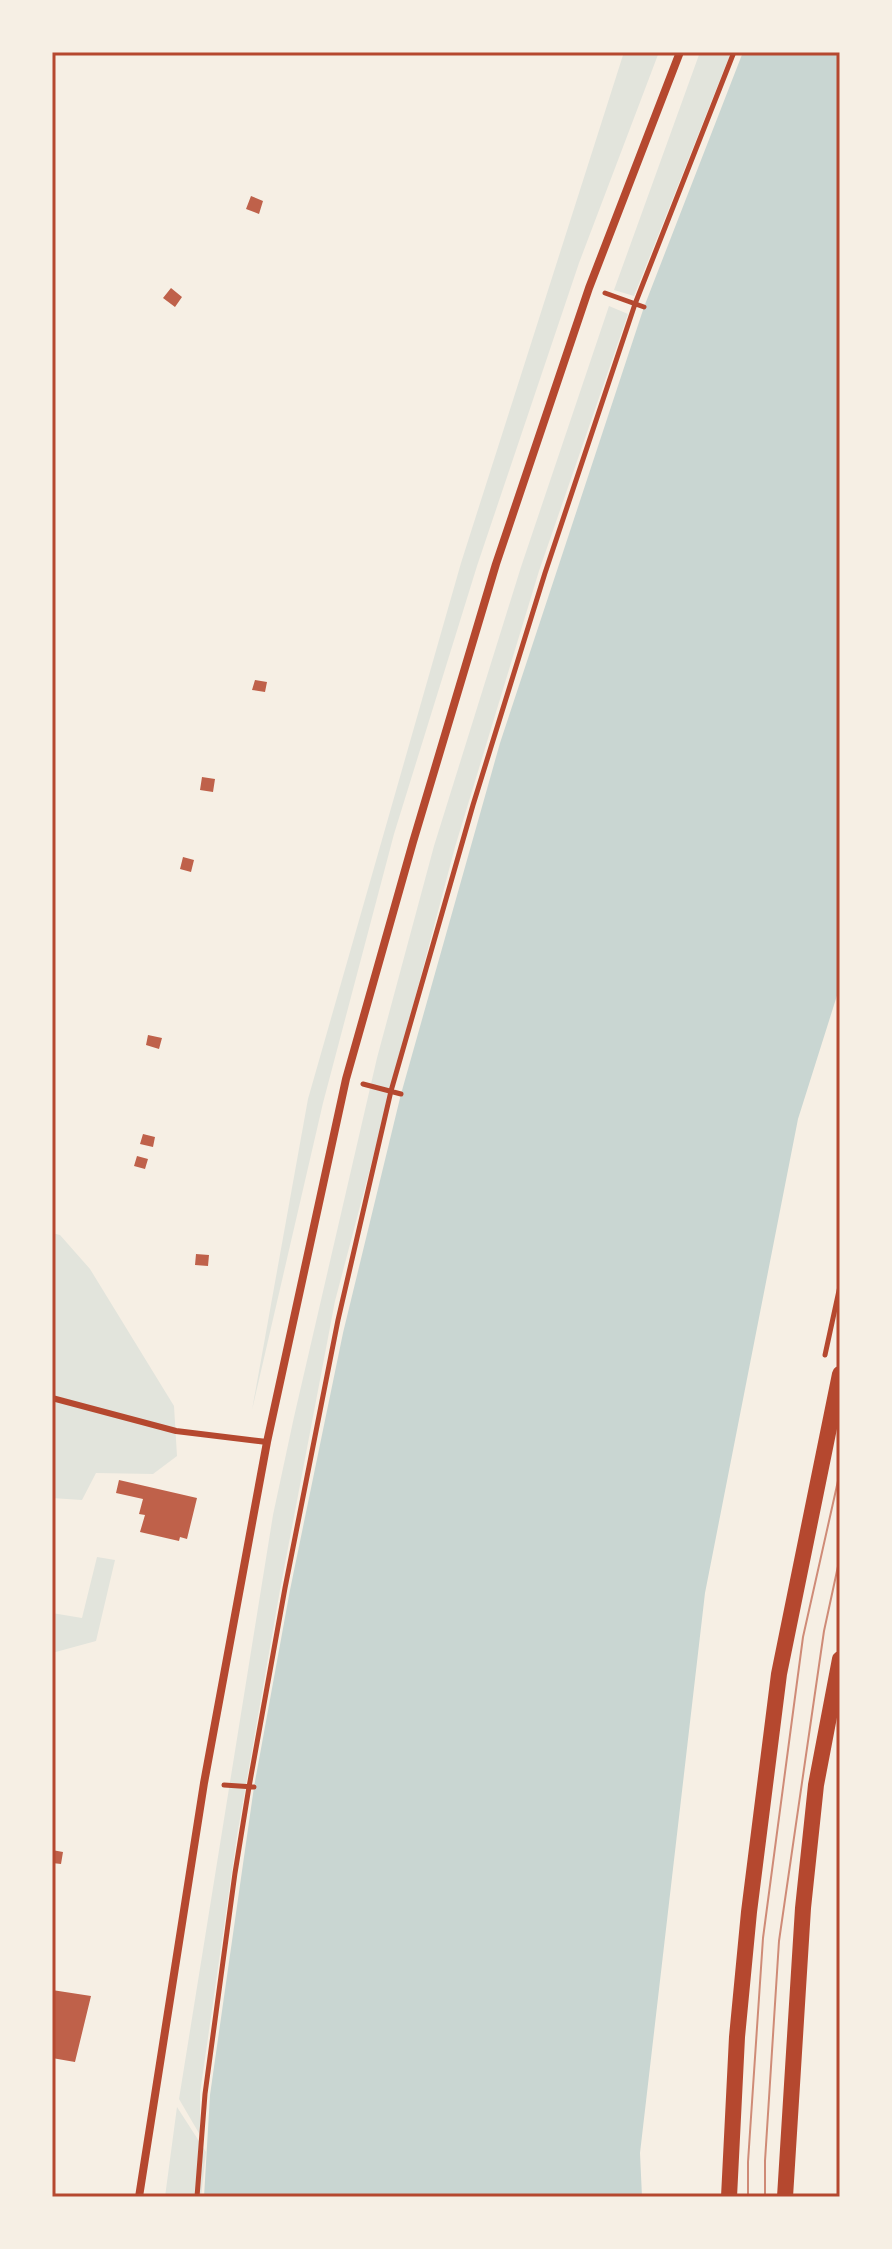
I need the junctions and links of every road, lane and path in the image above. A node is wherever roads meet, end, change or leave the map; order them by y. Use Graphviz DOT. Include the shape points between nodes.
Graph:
graph roads {
  1 [pos="680,52"];
  2 [pos="734,52"];
  3 [pos="589,288"];
  4 [pos="635,304"];
  5 [pos="644,307"];
  6 [pos="346,1079"];
  7 [pos="391,1091"];
  8 [pos="401,1094"];
  9 [pos="840,1374"];
  10 [pos="52,1398"];
  11 [pos="267,1442"];
  12 [pos="840,1659"];
  13 [pos="204,1783"];
  14 [pos="251,1787"];
  15 [pos="139,2197"];
  16 [pos="197,2197"];
  17 [pos="729,2197"];
  18 [pos="785,2197"];
  1 -- 3 [label="street"];
  2 -- 4 [label="path"];
  3 -- 4 [label="path"];
  3 -- 6 [label="street" via="496,564"];
  4 -- 5 [label="path"];
  4 -- 7 [label="path" via="540,588"];
  6 -- 7 [label="path"];
  6 -- 11 [label="street"];
  7 -- 8 [label="path"];
  7 -- 14 [label="path" via="338,1320"];
  9 -- 17 [label="main road" via="779,1674 747,1928"];
  10 -- 11 [label="lane" via="176,1431"];
  11 -- 13 [label="street"];
  12 -- 18 [label="main road" via="816,1785 803,1908"];
  13 -- 14 [label="path"];
  13 -- 15 [label="street"];
  14 -- 16 [label="path" via="205,2094"];
}
